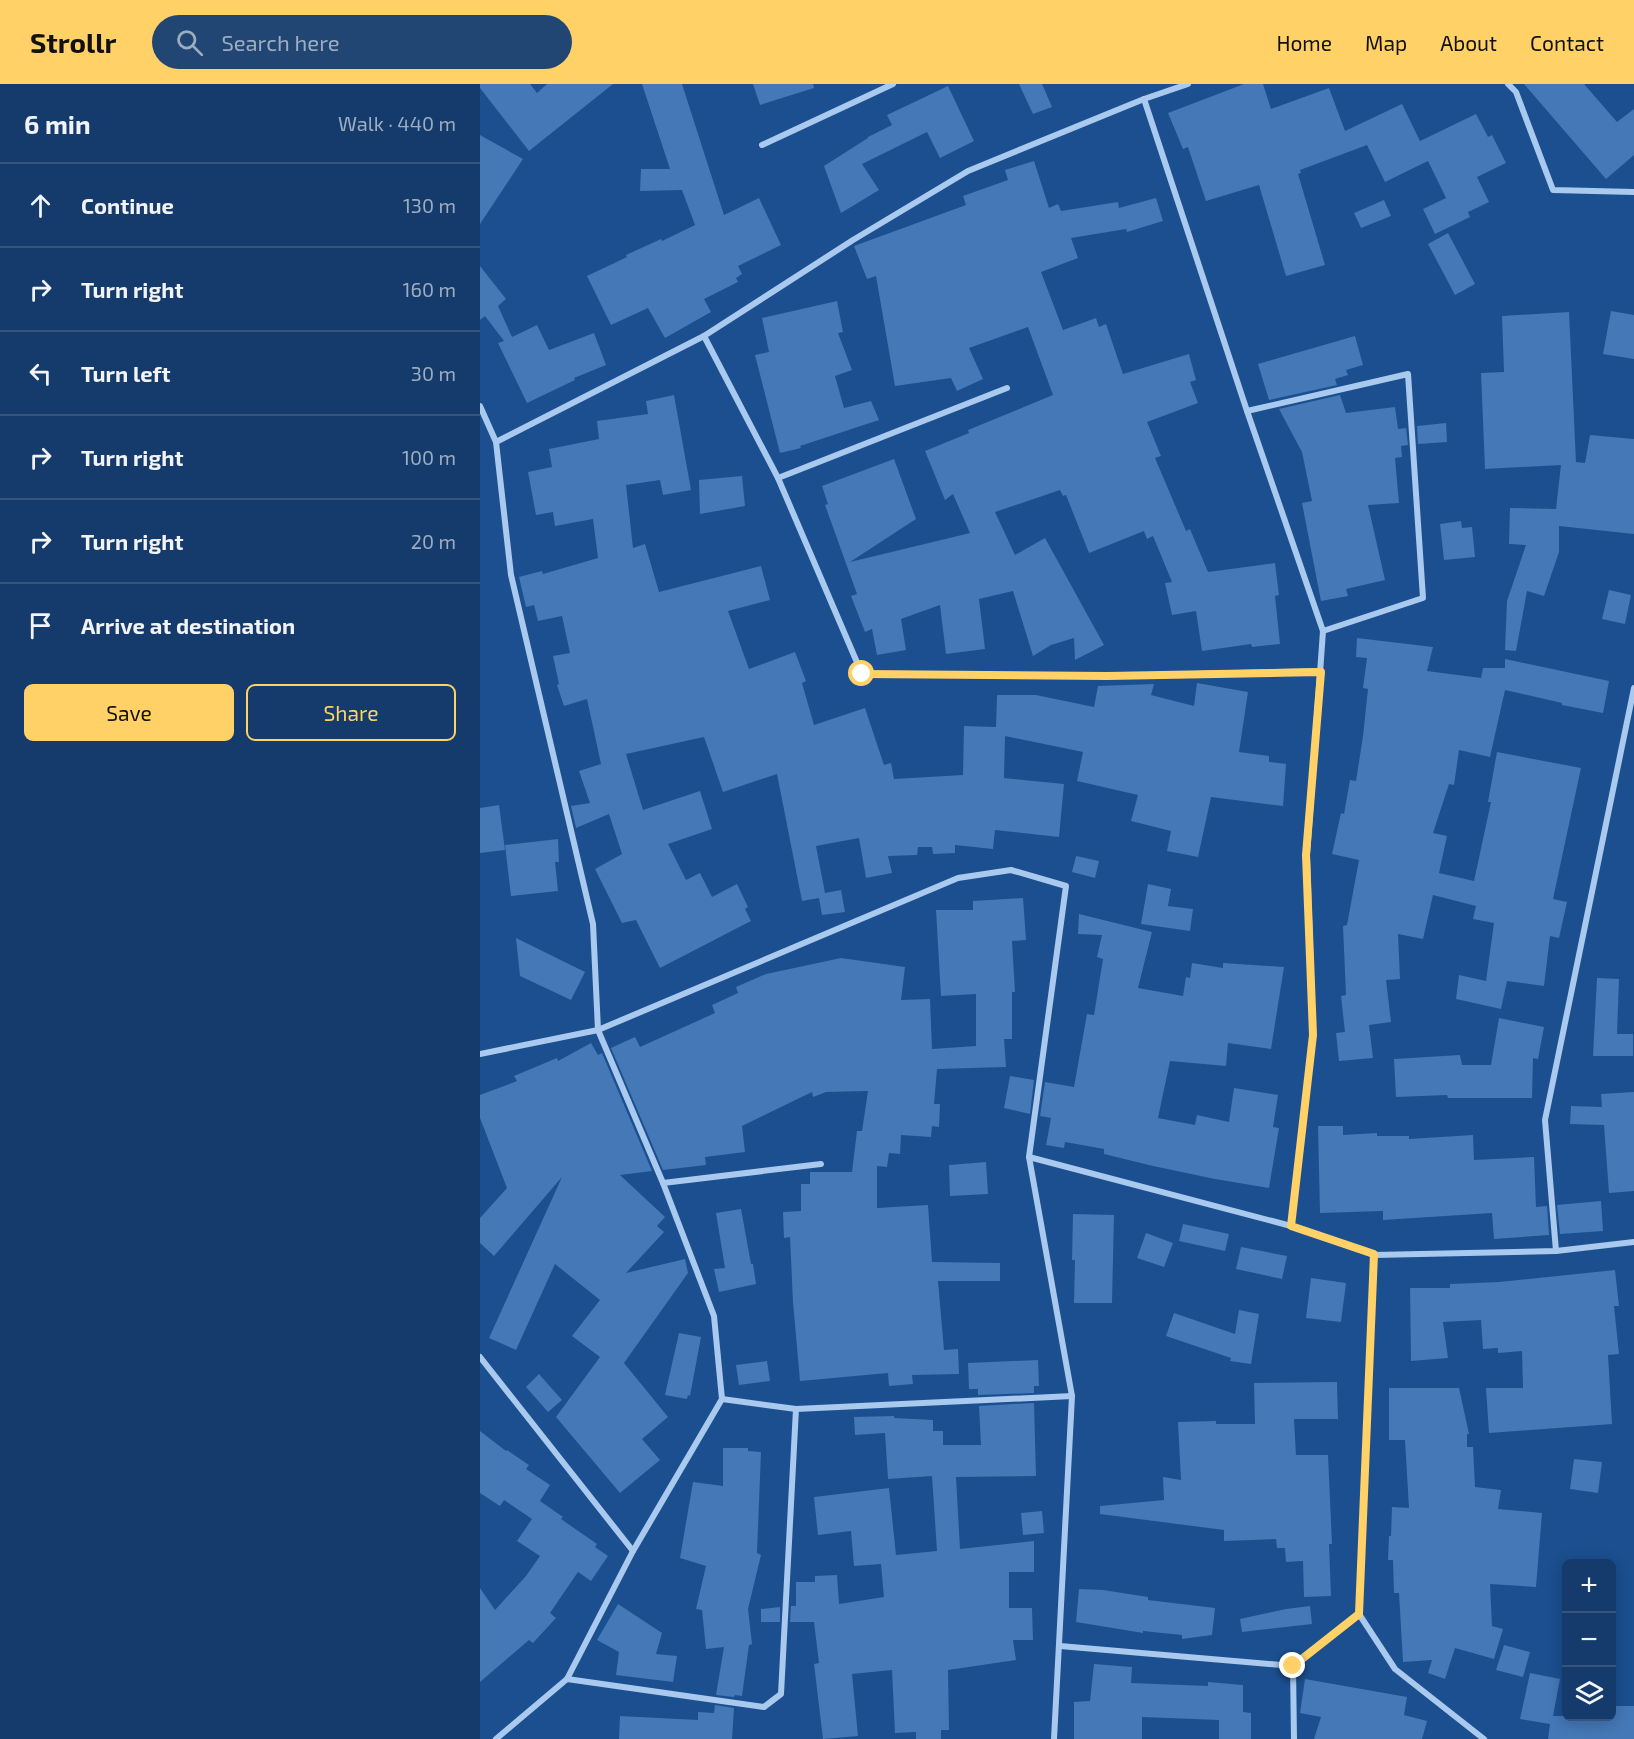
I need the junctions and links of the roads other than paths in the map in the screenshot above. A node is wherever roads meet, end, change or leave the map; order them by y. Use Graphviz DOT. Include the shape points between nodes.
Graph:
graph roads {
  1 [pos="893,84"];
  2 [pos="1188,84"];
  3 [pos="1508,84"];
  4 [pos="1144,99"];
  5 [pos="762,146"];
  6 [pos="1634,192"];
  7 [pos="704,336"];
  8 [pos="1007,388"];
  9 [pos="480,406"];
  10 [pos="1247,411"];
  11 [pos="496,442"];
  12 [pos="778,477"];
  13 [pos="1323,631"];
  14 [pos="1321,672"];
  15 [pos="1634,688"];
  16 [pos="598,1030"];
  17 [pos="480,1054"];
  18 [pos="1029,1157"];
  19 [pos="820,1164"];
  20 [pos="663,1183"];
  21 [pos="1291,1226"];
  22 [pos="1634,1242"];
  23 [pos="1556,1251"];
  24 [pos="1374,1254"];
  25 [pos="480,1357"];
  26 [pos="1072,1396"];
  27 [pos="722,1399"];
  28 [pos="796,1409"];
  29 [pos="633,1551"];
  30 [pos="1359,1614"];
  31 [pos="1060,1646"];
  32 [pos="1293,1666"];
  33 [pos="567,1679"];
  34 [pos="496,1739"];
  35 [pos="1053,1739"];
  36 [pos="1294,1739"];
  37 [pos="1484,1739"];
  1 -- 5 [label="street"];
  2 -- 4 [label="street"];
  3 -- 6 [label="street" via="1516,92 1553,190"];
  4 -- 7 [label="street" via="968,171"];
  4 -- 10 [label="street"];
  7 -- 11 [label="street"];
  7 -- 12 [label="street"];
  8 -- 12 [label="street"];
  9 -- 11 [label="street"];
  10 -- 13 [label="street"];
  10 -- 13 [label="street" via="1408,374 1423,598"];
  11 -- 16 [label="street" via="511,575 593,924"];
  12 -- 14 [label="street" via="862,674 1107,676"];
  13 -- 14 [label="street"];
  14 -- 21 [label="street" via="1306,855 1313,1035"];
  15 -- 23 [label="street" via="1545,1120"];
  16 -- 17 [label="street"];
  16 -- 18 [label="street" via="958,878 1011,870 1066,886"];
  16 -- 20 [label="street"];
  18 -- 21 [label="street"];
  18 -- 26 [label="street"];
  19 -- 20 [label="street"];
  20 -- 27 [label="street" via="714,1316"];
  21 -- 24 [label="street"];
  22 -- 23 [label="street"];
  23 -- 24 [label="street"];
  24 -- 30 [label="street"];
  25 -- 29 [label="street"];
  26 -- 28 [label="street"];
  26 -- 31 [label="street"];
  27 -- 28 [label="street"];
  27 -- 29 [label="street"];
  28 -- 33 [label="street" via="781,1694 764,1707"];
  29 -- 33 [label="street"];
  30 -- 32 [label="street"];
  30 -- 37 [label="street" via="1395,1668"];
  31 -- 32 [label="street"];
  31 -- 35 [label="street"];
  32 -- 36 [label="street"];
  33 -- 34 [label="street"];
}
